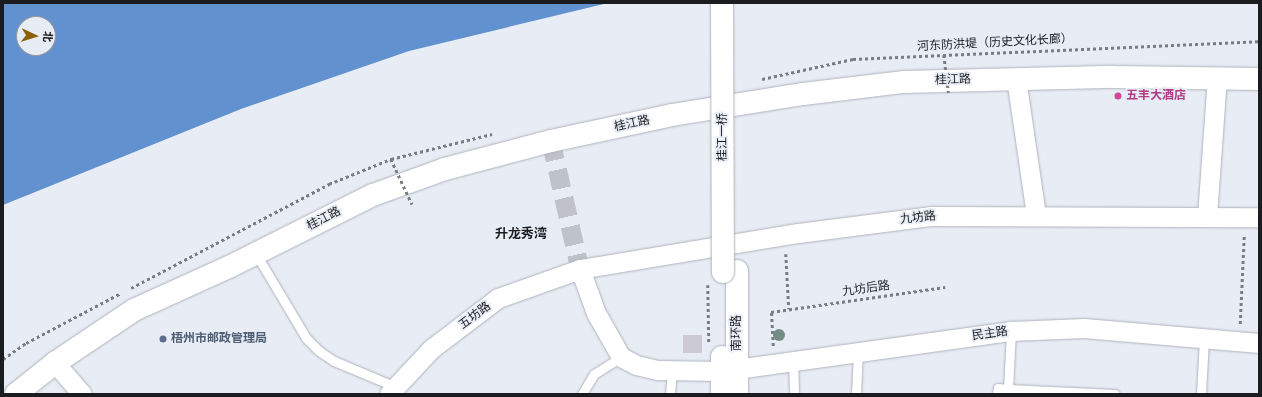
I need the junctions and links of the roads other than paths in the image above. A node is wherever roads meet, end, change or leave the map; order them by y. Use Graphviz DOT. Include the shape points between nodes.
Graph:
graph roads {
  1 [pos="722,3"];
  2 [pos="735,3"];
  3 [pos="1217,77"];
  4 [pos="1016,78"];
  5 [pos="1259,79"];
  6 [pos="1036,215"];
  7 [pos="1208,216"];
  8 [pos="1252,217"];
  9 [pos="256,254"];
  10 [pos="580,268"];
  11 [pos="723,274"];
  12 [pos="1011,331"];
  13 [pos="1204,338"];
  14 [pos="1259,343"];
  15 [pos="858,352"];
  16 [pos="621,357"];
  17 [pos="793,361"];
  18 [pos="54,363"];
  19 [pos="672,370"];
  20 [pos="723,371"];
  21 [pos="1008,389"];
  22 [pos="392,390"];
  23 [pos="1040,392"];
  24 [pos="1078,393"];
  25 [pos="16,394"];
  26 [pos="82,394"];
  27 [pos="582,394"];
  28 [pos="670,394"];
  29 [pos="722,394"];
  30 [pos="737,394"];
  31 [pos="794,394"];
  32 [pos="856,394"];
  33 [pos="997,394"];
  34 [pos="1115,394"];
  35 [pos="1201,394"];
  1 -- 11 [label="street, 桂江一桥, bridge"];
  2 -- 11 [label="street, 桂江一桥" via="736,86"];
  3 -- 4 [label="street, 桂江路"];
  3 -- 5 [label="street, 桂江路"];
  3 -- 7 [label="street"];
  4 -- 6 [label="street"];
  4 -- 9 [label="street, 桂江路" via="904,82 803,94 672,115 551,141 445,169 373,195"];
  6 -- 7 [label="street, 九坊路"];
  6 -- 10 [label="street, 九坊路" via="930,216 785,235"];
  7 -- 8 [label="street, 九坊路"];
  9 -- 18 [label="street, 桂江路" via="134,310"];
  9 -- 22 [label="lane" via="306,338 334,361"];
  10 -- 16 [label="street" via="596,313"];
  10 -- 22 [label="street, 五坊路" via="498,298 431,349"];
  11 -- 20 [label="street, 南环路"];
  12 -- 13 [label="street, 民主路" via="1084,328"];
  12 -- 15 [label="street, 民主路"];
  12 -- 21 [label="lane"];
  13 -- 14 [label="street, 民主路"];
  13 -- 35 [label="lane"];
  15 -- 17 [label="street, 民主路"];
  15 -- 32 [label="lane"];
  16 -- 19 [label="street, 民主路" via="647,368"];
  16 -- 27 [label="lane" via="594,374"];
  17 -- 20 [label="street, 民主路"];
  17 -- 31 [label="lane"];
  18 -- 25 [label="street, 桂江路"];
  18 -- 26 [label="street"];
  19 -- 20 [label="street, 民主路"];
  19 -- 28 [label="lane"];
  20 -- 29 [label="street, 南环路"];
  20 -- 30 [label="street, 南环路"];
  21 -- 23 [label="lane"];
  21 -- 33 [label="lane" via="998,388"];
  23 -- 24 [label="lane"];
  24 -- 34 [label="lane"];
}
